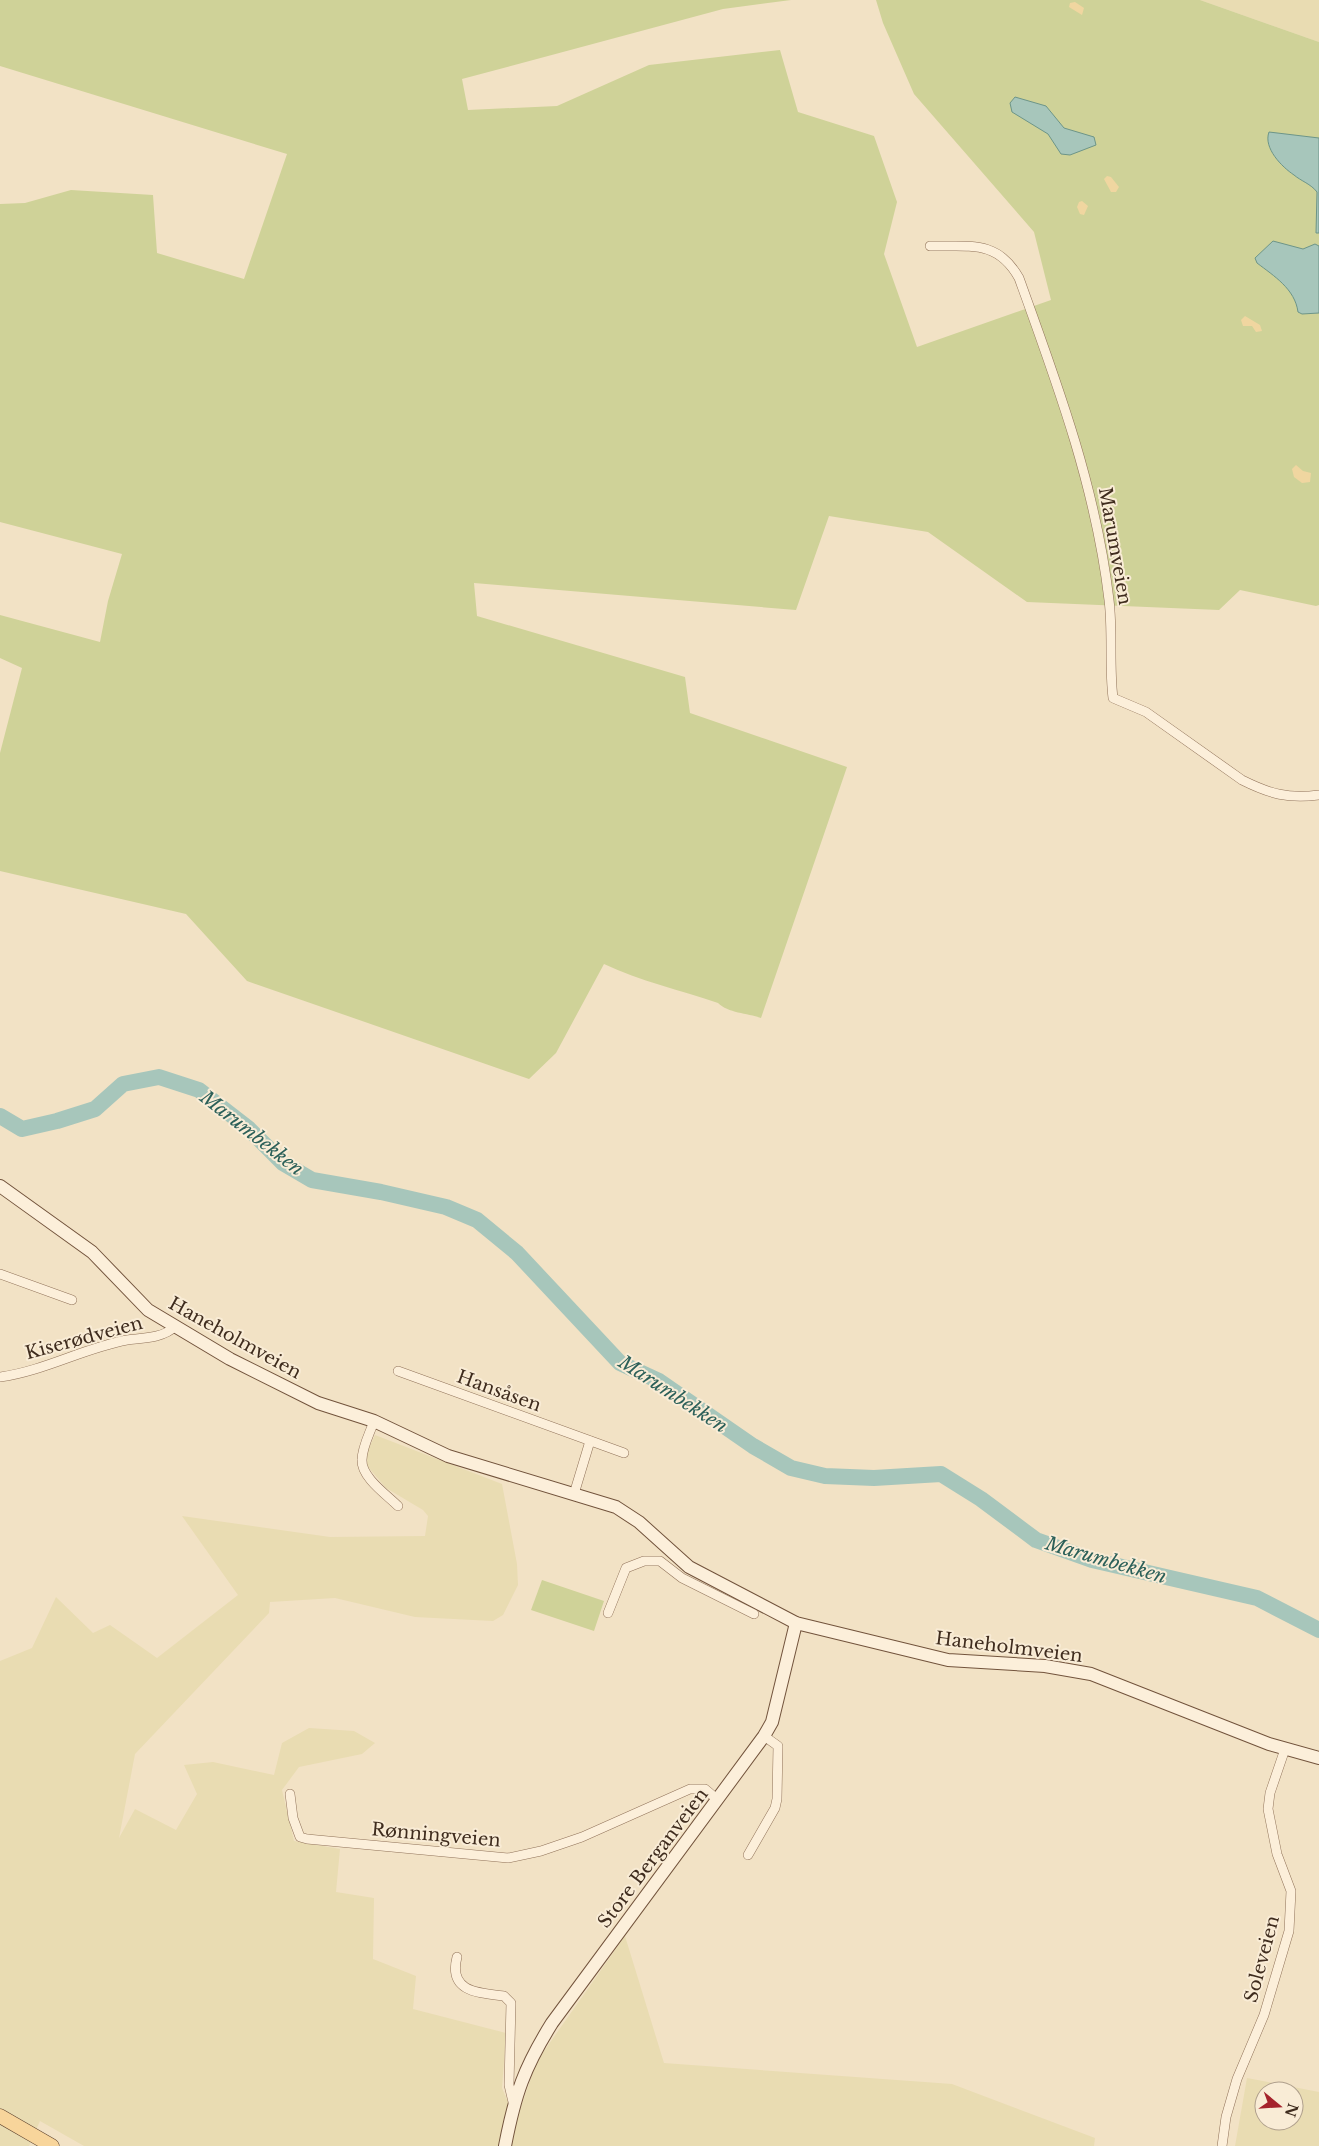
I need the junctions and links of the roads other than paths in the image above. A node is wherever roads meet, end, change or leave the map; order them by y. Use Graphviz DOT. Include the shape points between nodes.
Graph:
graph roads {
  1 [pos="930,246"];
  2 [pos="1319,795"];
  3 [pos="0,1186"];
  4 [pos="0,1274"];
  5 [pos="72,1300"];
  6 [pos="174,1327"];
  7 [pos="398,1371"];
  8 [pos="0,1376"];
  9 [pos="374,1421"];
  10 [pos="590,1441"];
  11 [pos="624,1453"];
  12 [pos="574,1494"];
  13 [pos="398,1506"];
  14 [pos="671,1561"];
  15 [pos="746,1604"];
  16 [pos="608,1613"];
  17 [pos="754,1614"];
  18 [pos="796,1623"];
  19 [pos="764,1736"];
  20 [pos="1285,1749"];
  21 [pos="1319,1758"];
  22 [pos="290,1794"];
  23 [pos="718,1800"];
  24 [pos="748,1855"];
  25 [pos="457,1957"];
  26 [pos="513,2102"];
  27 [pos="0,2116"];
  28 [pos="52,2146"];
  29 [pos="505,2146"];
  30 [pos="1222,2146"];
  1 -- 2 [label="street, Marumveien" via="989,248 1007,260 1019,278 1082,463 1096,518 1109,601 1113,698 1146,712 1242,780 1260,789 1286,797"];
  3 -- 6 [label="main road, Haneholmveien" via="92,1252 139,1302"];
  4 -- 5 [label="street"];
  6 -- 8 [label="street, Kiserødveien" via="166,1333 116,1343"];
  6 -- 9 [label="main road, Haneholmveien" via="318,1403"];
  7 -- 10 [label="street, Hansåsen"];
  9 -- 12 [label="main road, Haneholmveien" via="448,1456"];
  9 -- 13 [label="street" via="362,1466"];
  10 -- 11 [label="street, Hansåsen"];
  10 -- 12 [label="street"];
  12 -- 14 [label="main road, Haneholmveien" via="625,1512"];
  14 -- 15 [label="main road, Haneholmveien" via="704,1575"];
  14 -- 16 [label="street, Haneholmveien" via="644,1561 626,1568"];
  15 -- 17 [label="street, Haneholmveien"];
  15 -- 18 [label="main road, Haneholmveien"];
  18 -- 19 [label="main road, Store Berganveien" via="772,1722"];
  18 -- 20 [label="main road, Haneholmveien" via="948,1660 1045,1666 1086,1673"];
  19 -- 23 [label="main road, Store Berganveien"];
  19 -- 24 [label="street" via="778,1746 777,1800"];
  20 -- 21 [label="main road, Haneholmveien"];
  20 -- 30 [label="street, Soleveien" via="1268,1809 1271,1831 1291,1891 1290,1931 1264,2015 1237,2079"];
  22 -- 23 [label="street, Rønningveien" via="300,1837 498,1858 541,1851 582,1837 690,1789 704,1789"];
  23 -- 26 [label="main road, Store Berganveien" via="552,2023 535,2051"];
  25 -- 26 [label="street, Store Berganveien" via="453,1971 459,1983 480,1993 504,1996 511,2003 509,2085"];
  26 -- 29 [label="main road, Store Berganveien"];
  27 -- 28 [label="main road"];
}
